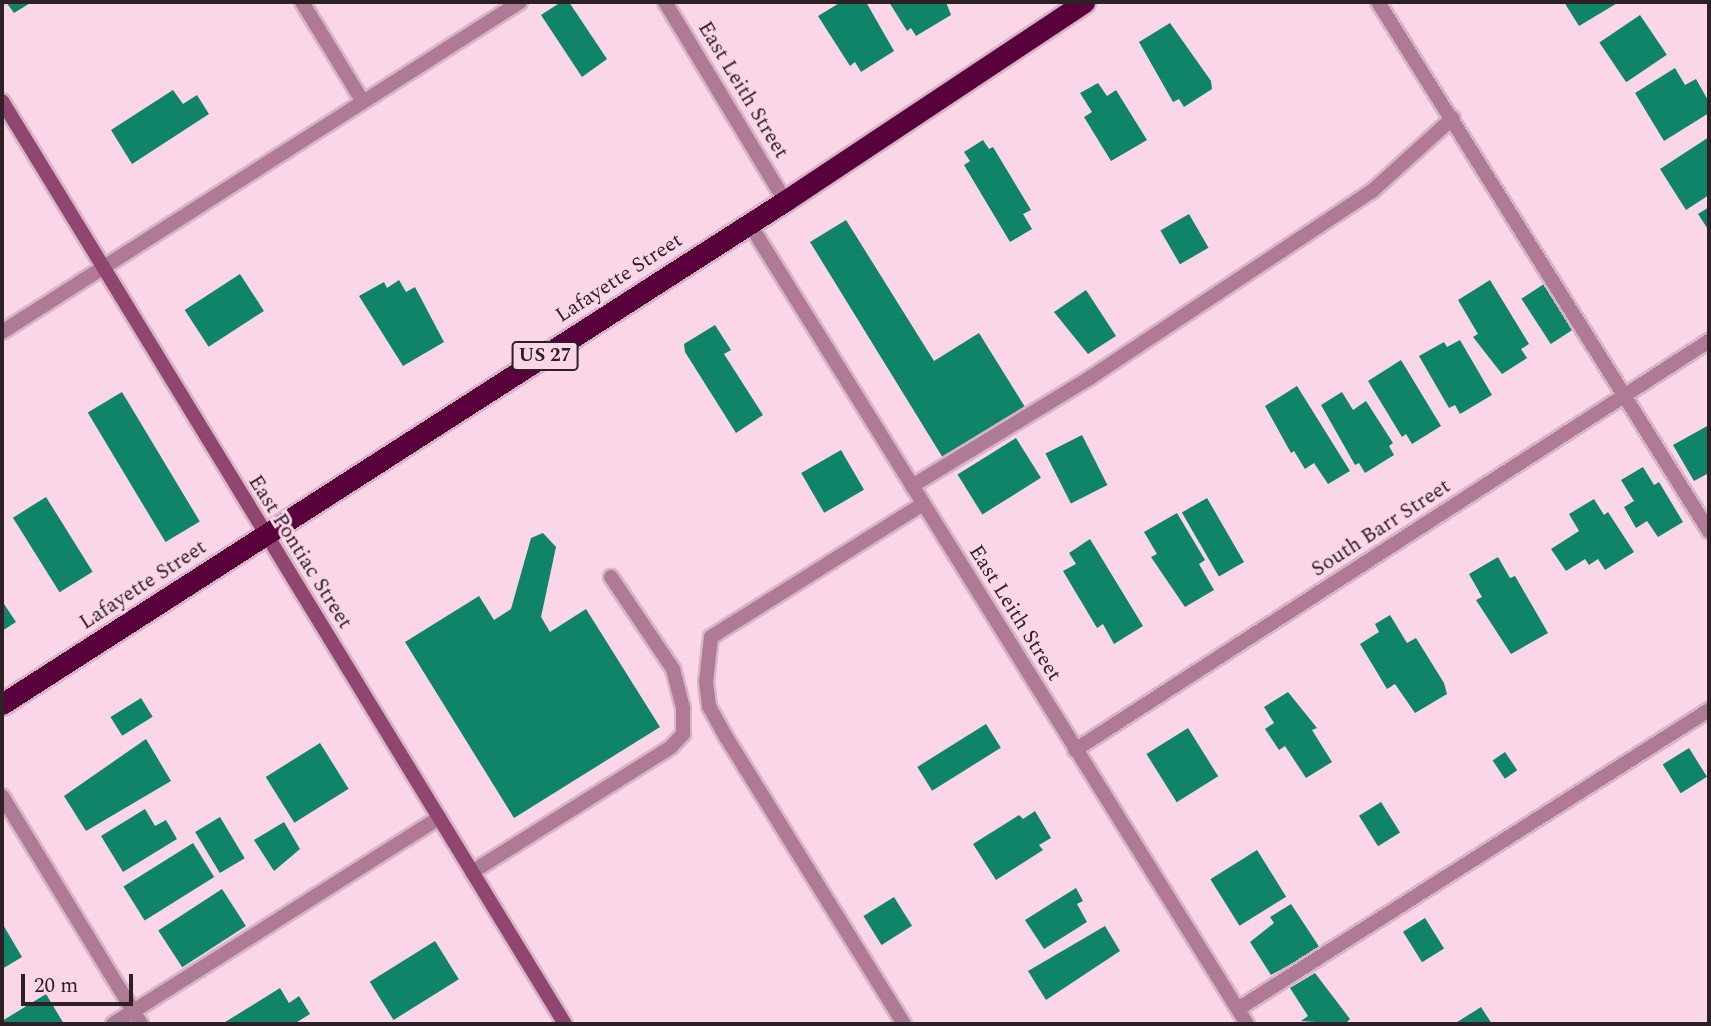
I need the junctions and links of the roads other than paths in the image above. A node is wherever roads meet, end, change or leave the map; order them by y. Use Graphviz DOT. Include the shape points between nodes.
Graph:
graph roads {
  1 [pos="302,2"];
  2 [pos="520,2"];
  3 [pos="665,2"];
  4 [pos="1084,2"];
  5 [pos="1378,2"];
  6 [pos="2,101"];
  7 [pos="363,102"];
  8 [pos="1453,118"];
  9 [pos="785,201"];
  10 [pos="749,223"];
  11 [pos="102,267"];
  12 [pos="2,332"];
  13 [pos="1709,341"];
  14 [pos="1627,394"];
  15 [pos="912,486"];
  16 [pos="923,504"];
  17 [pos="1709,531"];
  18 [pos="265,536"];
  19 [pos="611,577"];
  20 [pos="2,704"];
  21 [pos="1709,710"];
  22 [pos="1075,750"];
  23 [pos="2,796"];
  24 [pos="439,818"];
  25 [pos="472,872"];
  26 [pos="1238,1009"];
  27 [pos="133,1011"];
  28 [pos="113,1024"];
  29 [pos="141,1024"];
  30 [pos="565,1024"];
  31 [pos="904,1024"];
  32 [pos="1247,1024"];
  1 -- 7 [label="street"];
  2 -- 7 [label="street"];
  3 -- 9 [label="street, East Leith Street"];
  4 -- 9 [label="highway, Lafayette Street / US 27"];
  5 -- 8 [label="street"];
  6 -- 11 [label="main road, East Pontiac Street"];
  7 -- 11 [label="street"];
  8 -- 14 [label="street"];
  8 -- 15 [label="street" via="1371,192 1091,377"];
  9 -- 10 [label="highway, Lafayette Street / US 27"];
  10 -- 15 [label="street, East Leith Street"];
  10 -- 18 [label="highway, Lafayette Street / US 27"];
  11 -- 12 [label="street"];
  11 -- 18 [label="main road, East Pontiac Street"];
  13 -- 14 [label="street, South Barr Street"];
  14 -- 17 [label="street"];
  14 -- 22 [label="street, South Barr Street"];
  15 -- 16 [label="street, East Leith Street"];
  16 -- 22 [label="street, East Leith Street"];
  16 -- 31 [label="street" via="711,637 706,682 709,706 726,737"];
  18 -- 20 [label="highway, Lafayette Street / US 27"];
  18 -- 24 [label="main road, East Pontiac Street"];
  19 -- 25 [label="street" via="673,669 683,708 683,734 671,747"];
  21 -- 26 [label="street"];
  22 -- 26 [label="street, East Leith Street"];
  23 -- 27 [label="street"];
  24 -- 25 [label="main road, East Pontiac Street"];
  24 -- 27 [label="street"];
  25 -- 30 [label="main road, East Pontiac Street"];
  26 -- 32 [label="street, East Leith Street"];
  27 -- 28 [label="street"];
  27 -- 29 [label="street"];
}
